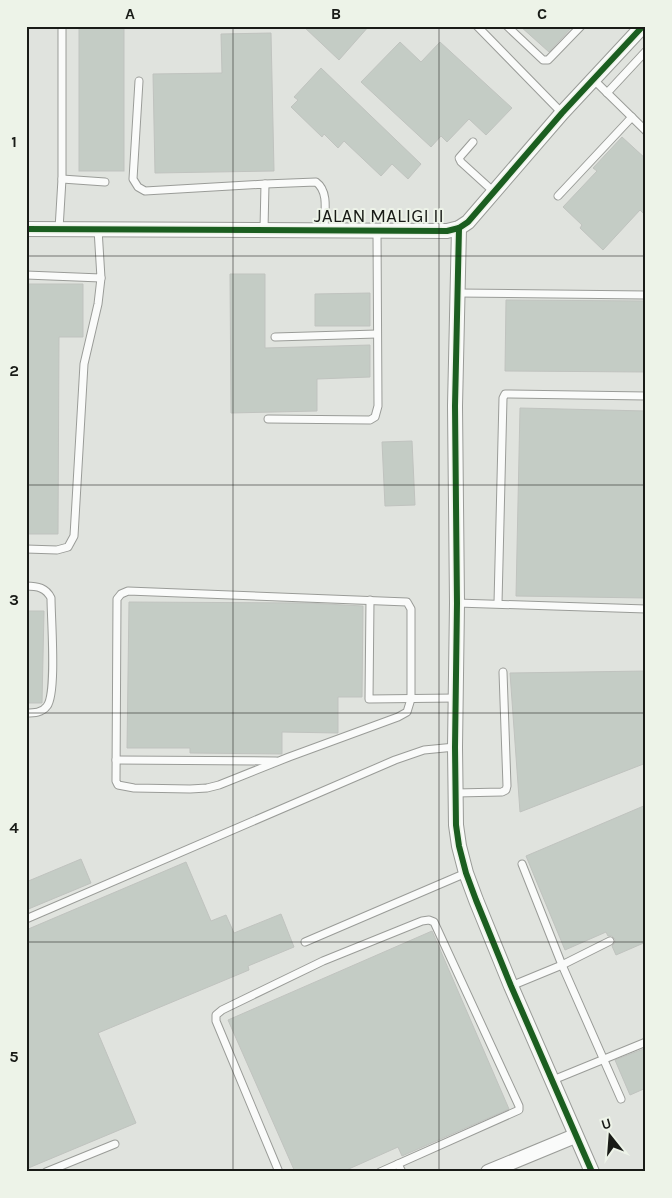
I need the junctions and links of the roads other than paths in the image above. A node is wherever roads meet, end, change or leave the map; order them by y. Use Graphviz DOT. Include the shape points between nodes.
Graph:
graph roads {
  1 [pos="62,26"];
  2 [pos="477,26"];
  3 [pos="507,26"];
  4 [pos="581,26"];
  5 [pos="643,26"];
  6 [pos="646,51"];
  7 [pos="593,79"];
  8 [pos="139,81"];
  9 [pos="607,93"];
  10 [pos="562,113"];
  11 [pos="632,117"];
  12 [pos="646,131"];
  13 [pos="474,142"];
  14 [pos="62,179"];
  15 [pos="105,182"];
  16 [pos="265,184"];
  17 [pos="494,192"];
  18 [pos="558,196"];
  19 [pos="98,228"];
  20 [pos="459,228"];
  21 [pos="26,229"];
  22 [pos="59,229"];
  23 [pos="264,229"];
  24 [pos="324,230"];
  25 [pos="377,232"];
  26 [pos="26,275"];
  27 [pos="101,278"];
  28 [pos="456,293"];
  29 [pos="646,295"];
  30 [pos="377,334"];
  31 [pos="275,337"];
  32 [pos="646,396"];
  33 [pos="268,419"];
  34 [pos="26,549"];
  35 [pos="26,586"];
  36 [pos="370,600"];
  37 [pos="457,603"];
  38 [pos="498,603"];
  39 [pos="646,609"];
  40 [pos="503,672"];
  41 [pos="456,698"];
  42 [pos="411,699"];
  43 [pos="26,713"];
  44 [pos="455,747"];
  45 [pos="116,760"];
  46 [pos="278,761"];
  47 [pos="456,793"];
  48 [pos="522,864"];
  49 [pos="466,872"];
  50 [pos="26,919"];
  51 [pos="610,941"];
  52 [pos="305,942"];
  53 [pos="562,965"];
  54 [pos="511,986"];
  55 [pos="646,1042"];
  56 [pos="604,1060"];
  57 [pos="553,1080"];
  58 [pos="621,1099"];
  59 [pos="575,1136"];
  60 [pos="115,1144"];
  61 [pos="398,1164"];
  62 [pos="46,1172"];
  63 [pos="279,1172"];
  64 [pos="380,1172"];
  65 [pos="402,1172"];
  66 [pos="488,1172"];
  67 [pos="592,1172"];
  1 -- 14 [label="lane"];
  2 -- 10 [label="lane"];
  3 -- 4 [label="lane" via="543,60 548,60"];
  5 -- 7 [label="street, JALAN MALIGI II"];
  6 -- 9 [label="lane"];
  7 -- 9 [label="lane"];
  7 -- 10 [label="street, JALAN MALIGI II"];
  8 -- 16 [label="lane" via="133,180 138,187 145,191"];
  9 -- 11 [label="lane"];
  10 -- 17 [label="street, JALAN MALIGI II"];
  11 -- 12 [label="lane"];
  11 -- 18 [label="lane"];
  13 -- 17 [label="lane" via="459,158"];
  14 -- 15 [label="lane"];
  14 -- 22 [label="lane"];
  16 -- 23 [label="lane"];
  16 -- 24 [label="lane" via="316,182 325,197"];
  17 -- 20 [label="street, JALAN MALIGI II"];
  19 -- 22 [label="street, JALAN MALIGI II"];
  19 -- 23 [label="street, JALAN MALIGI II"];
  19 -- 27 [label="lane"];
  20 -- 25 [label="street, JALAN MALIGI II"];
  20 -- 28 [label="street"];
  21 -- 22 [label="street, JALAN MALIGI II"];
  23 -- 24 [label="street, JALAN MALIGI II"];
  24 -- 25 [label="street, JALAN MALIGI II"];
  25 -- 30 [label="lane"];
  26 -- 27 [label="lane"];
  27 -- 34 [label="lane" via="84,364 74,536 68,546 57,550"];
  28 -- 29 [label="lane"];
  28 -- 37 [label="street"];
  30 -- 31 [label="lane"];
  30 -- 33 [label="lane" via="378,406 375,417 370,420"];
  32 -- 38 [label="lane" via="506,394 503,398"];
  35 -- 43 [label="lane" via="44,589 51,598 52,687 46,708"];
  36 -- 42 [label="lane" via="404,601 411,607"];
  36 -- 42 [label="lane" via="369,699"];
  36 -- 45 [label="lane" via="128,591 121,594 117,599"];
  37 -- 38 [label="lane"];
  37 -- 41 [label="street"];
  38 -- 39 [label="lane"];
  40 -- 47 [label="lane" via="506,790"];
  41 -- 42 [label="lane"];
  41 -- 44 [label="street"];
  42 -- 46 [label="lane" via="407,712 398,718"];
  44 -- 47 [label="street"];
  44 -- 50 [label="lane" via="424,750 395,760"];
  45 -- 46 [label="lane"];
  45 -- 46 [label="lane" via="118,785 190,789 219,785"];
  47 -- 49 [label="street" via="456,825"];
  48 -- 53 [label="lane"];
  49 -- 52 [label="lane"];
  49 -- 54 [label="street"];
  51 -- 53 [label="lane"];
  53 -- 54 [label="lane"];
  53 -- 56 [label="lane"];
  54 -- 57 [label="street"];
  55 -- 56 [label="lane"];
  56 -- 57 [label="lane"];
  56 -- 58 [label="lane"];
  57 -- 59 [label="street"];
  59 -- 66 [label="street"];
  59 -- 67 [label="street"];
  60 -- 62 [label="lane"];
  61 -- 63 [label="lane" via="519,1110 434,922 429,920 323,961 216,1015"];
  61 -- 64 [label="lane"];
  61 -- 65 [label="lane"];
}
